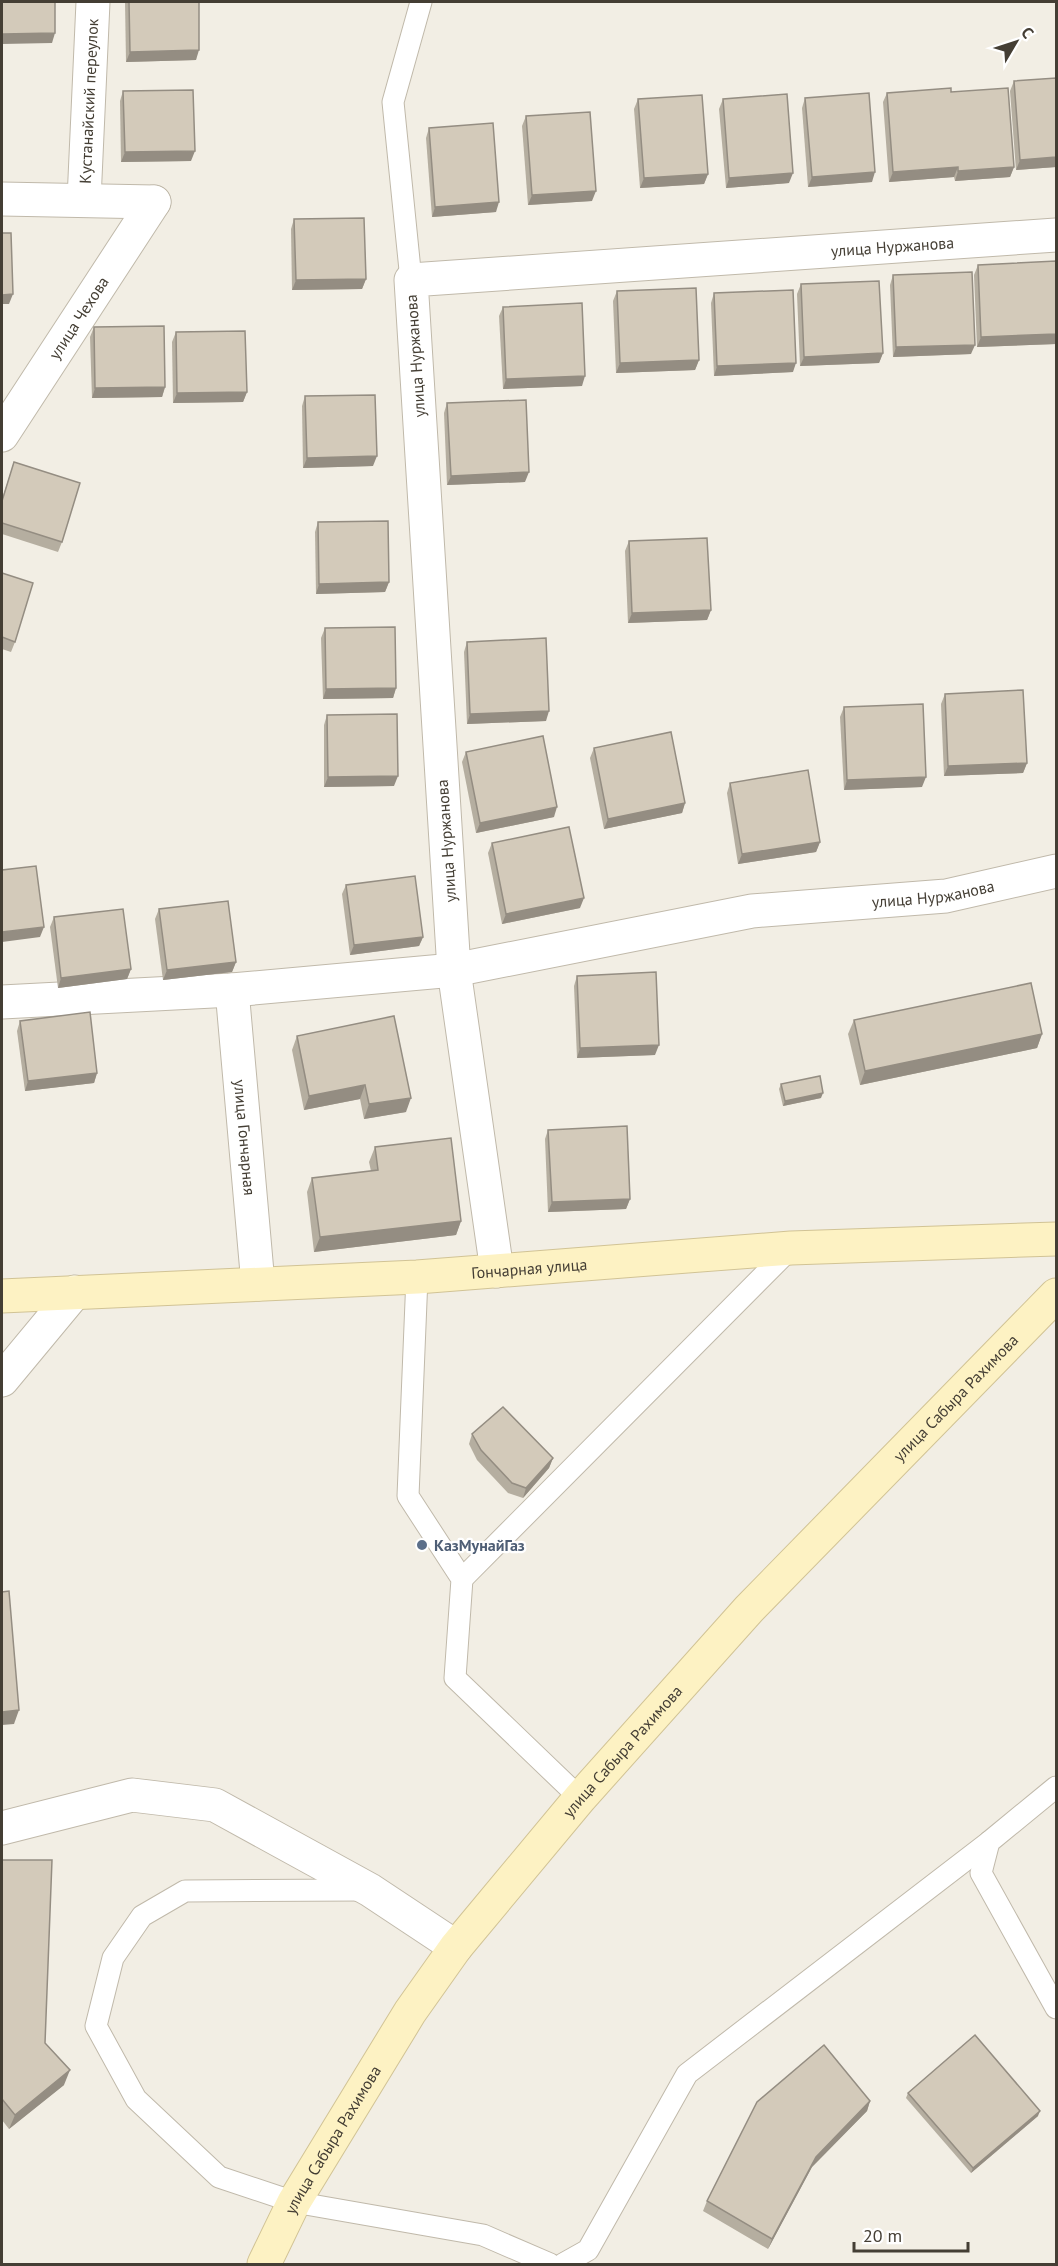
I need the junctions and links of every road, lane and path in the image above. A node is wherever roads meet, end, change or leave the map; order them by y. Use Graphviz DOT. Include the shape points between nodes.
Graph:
graph roads {
  1 [pos="93,2"];
  2 [pos="421,2"];
  3 [pos="2,199"];
  4 [pos="84,200"];
  5 [pos="1056,235"];
  6 [pos="411,280"];
  7 [pos="2,435"];
  8 [pos="1056,871"];
  9 [pos="454,970"];
  10 [pos="232,990"];
  11 [pos="2,1002"];
  12 [pos="1056,1239"];
  13 [pos="791,1248"];
  14 [pos="497,1271"];
  15 [pos="417,1277"];
  16 [pos="258,1284"];
  17 [pos="75,1292"];
  18 [pos="1056,1295"];
  19 [pos="2,1296"];
  20 [pos="2,1380"];
  21 [pos="462,1579"];
  22 [pos="1056,1786"];
  23 [pos="580,1798"];
  24 [pos="2,1828"];
  25 [pos="989,1842"];
  26 [pos="370,1890"];
  27 [pos="456,1947"];
  28 [pos="1056,2008"];
  29 [pos="294,2202"];
  30 [pos="264,2265"];
  31 [pos="550,2265"];
  32 [pos="563,2265"];
  1 -- 4 [label="street, Кустанайский переулок"];
  2 -- 6 [label="lane" via="393,102"];
  3 -- 4 [label="street"];
  4 -- 7 [label="street, улица Чехова" via="154,202"];
  5 -- 6 [label="street, улица Нуржанова"];
  6 -- 9 [label="street, улица Нуржанова"];
  8 -- 9 [label="street, улица Нуржанова" via="946,896 752,911"];
  9 -- 10 [label="street"];
  9 -- 14 [label="street, улица Нуржанова"];
  10 -- 11 [label="street"];
  10 -- 16 [label="street, улица Гончарная"];
  12 -- 13 [label="main road, Гончарная улица"];
  13 -- 14 [label="main road, Гончарная улица"];
  13 -- 21 [label="lane"];
  14 -- 15 [label="main road, Гончарная улица"];
  15 -- 16 [label="main road, Гончарная улица"];
  15 -- 21 [label="lane" via="408,1496"];
  16 -- 17 [label="main road, Гончарная улица"];
  17 -- 19 [label="main road, Гончарная улица"];
  17 -- 20 [label="street"];
  18 -- 23 [label="main road, улица Сабыра Рахимова" via="749,1609"];
  21 -- 23 [label="lane" via="455,1678"];
  22 -- 25 [label="lane"];
  23 -- 27 [label="main road, улица Сабыра Рахимова"];
  24 -- 26 [label="street" via="132,1795 215,1805"];
  25 -- 28 [label="lane" via="981,1873"];
  25 -- 32 [label="lane" via="687,2074 588,2250"];
  26 -- 27 [label="street"];
  26 -- 29 [label="lane" via="185,1891 142,1916 113,1958 96,2026 135,2099 219,2177"];
  27 -- 29 [label="main road, улица Сабыра Рахимова" via="410,2012"];
  29 -- 30 [label="main road, улица Сабыра Рахимова"];
  29 -- 31 [label="lane" via="483,2235"];
}
